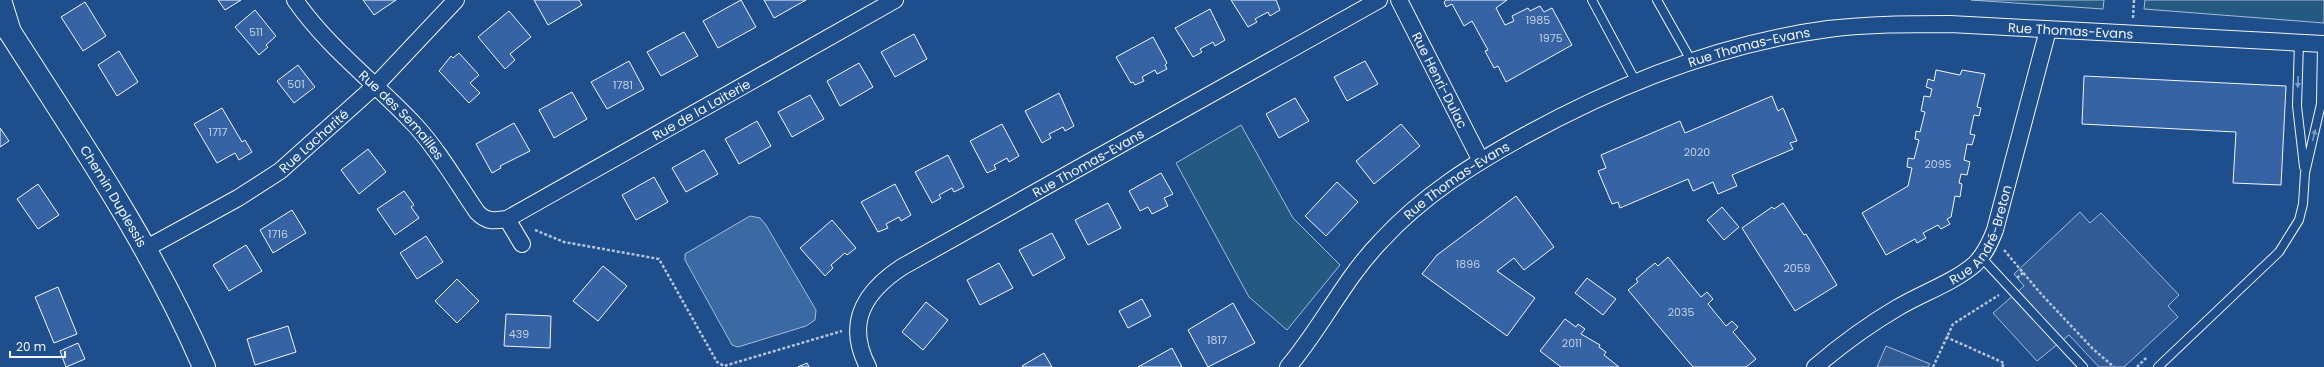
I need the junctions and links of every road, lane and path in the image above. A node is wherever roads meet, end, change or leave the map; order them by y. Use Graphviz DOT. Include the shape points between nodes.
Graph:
graph roads {
  1 [pos="0,0"];
  2 [pos="295,0"];
  3 [pos="456,0"];
  4 [pos="895,0"];
  5 [pos="1379,0"];
  6 [pos="1398,0"];
  7 [pos="1592,0"];
  8 [pos="1657,0"];
  9 [pos="5,27"];
  10 [pos="2048,30"];
  11 [pos="2299,43"];
  12 [pos="2323,44"];
  13 [pos="1692,62"];
  14 [pos="1636,82"];
  15 [pos="375,86"];
  16 [pos="1481,161"];
  17 [pos="2305,173"];
  18 [pos="507,219"];
  19 [pos="1991,241"];
  20 [pos="522,244"];
  21 [pos="145,248"];
  22 [pos="1981,257"];
  23 [pos="2024,272"];
  24 [pos="2008,286"];
  25 [pos="858,327"];
  26 [pos="1946,337"];
  27 [pos="2079,365"];
  28 [pos="723,366"];
  29 [pos="204,367"];
  30 [pos="868,367"];
  31 [pos="1288,367"];
  32 [pos="1815,367"];
  33 [pos="1933,367"];
  34 [pos="2002,367"];
  35 [pos="2114,367"];
  36 [pos="2158,367"];
  1 -- 9 [label="street, Chemin Duplessis"];
  2 -- 15 [label="street, Rue des Semailles" via="320,32"];
  3 -- 15 [label="street, Rue Lacharité"];
  4 -- 18 [label="street, Rue de la Laiterie"];
  5 -- 25 [label="street, Rue Thomas-Evans" via="902,267 882,280 866,301"];
  6 -- 16 [label="street, Rue Henri-Dulac"];
  7 -- 14 [label="lane"];
  8 -- 13 [label="lane"];
  9 -- 21 [label="street, Chemin Duplessis"];
  10 -- 11 [label="street, Rue Thomas-Evans"];
  10 -- 13 [label="street, Rue Thomas-Evans" via="1950,24 1893,24 1828,29 1768,40"];
  10 -- 19 [label="street, Rue André-Breton"];
  11 -- 12 [label="street, Rue Thomas-Evans"];
  11 -- 17 [label="lane, one-way" via="2297,106"];
  17 -- 12 [label="lane, one-way" via="2321,104"];
  13 -- 14 [label="street, Rue Thomas-Evans"];
  14 -- 16 [label="street, Rue Thomas-Evans" via="1572,110"];
  15 -- 18 [label="street, Rue des Semailles" via="431,144 483,218 495,221"];
  15 -- 21 [label="street, Rue Lacharité" via="280,172 238,198"];
  16 -- 31 [label="street, Rue Thomas-Evans" via="1449,181 1381,240 1355,270"];
  17 -- 36 [label="lane" via="2303,204 2298,220 2279,252"];
  18 -- 20 [label="street"];
  18 -- 28 [label="path" via="564,242 659,259 718,362"];
  19 -- 22 [label="street, Rue André-Breton"];
  19 -- 23 [label="path" via="2004,250"];
  21 -- 29 [label="street, Chemin Duplessis" via="171,295"];
  22 -- 24 [label="lane"];
  22 -- 32 [label="street, Rue André-Breton" via="1956,276 1856,333"];
  23 -- 24 [label="path"];
  23 -- 35 [label="path" via="2068,323"];
  24 -- 26 [label="path" via="1996,297 1953,324"];
  24 -- 27 [label="lane"];
  25 -- 28 [label="path"];
  25 -- 30 [label="street, Rue Thomas-Evans" via="858,339"];
  26 -- 33 [label="path"];
  26 -- 34 [label="path" via="2004,363"];
}
